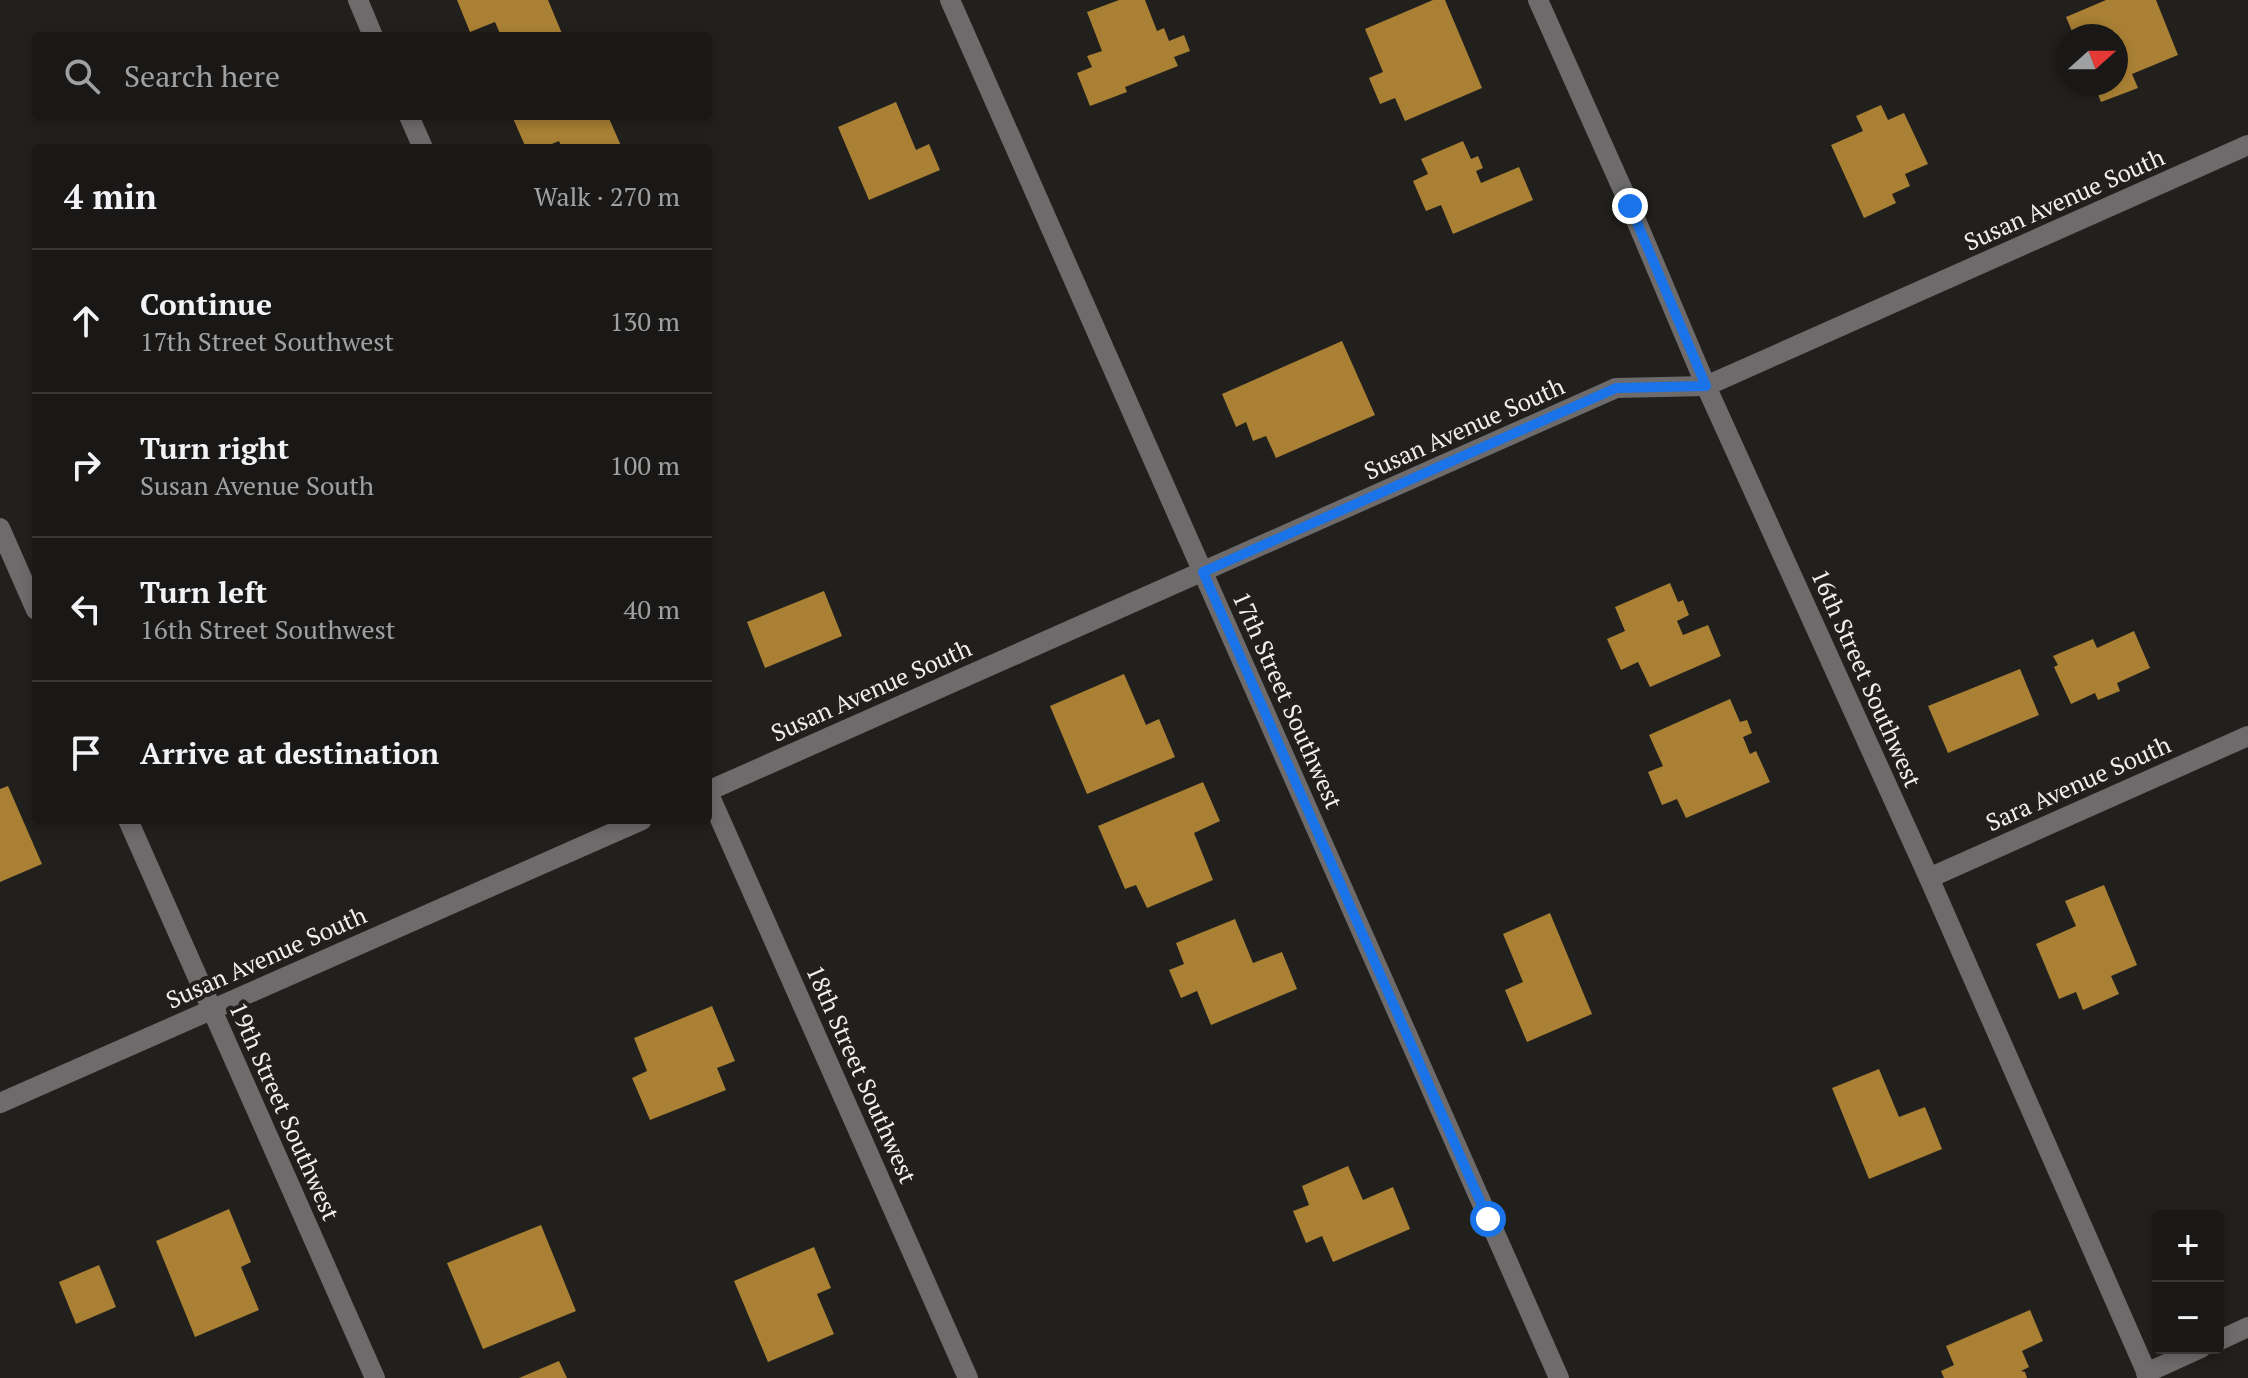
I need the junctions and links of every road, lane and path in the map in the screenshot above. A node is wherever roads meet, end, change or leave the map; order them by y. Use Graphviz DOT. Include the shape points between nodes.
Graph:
graph roads {
  1 [pos="358,0"];
  2 [pos="950,0"];
  3 [pos="1538,0"];
  4 [pos="371,32"];
  5 [pos="411,120"];
  6 [pos="421,144"];
  7 [pos="2248,145"];
  8 [pos="1706,386"];
  9 [pos="0,528"];
  10 [pos="1203,572"];
  11 [pos="32,601"];
  12 [pos="2248,736"];
  13 [pos="712,789"];
  14 [pos="712,800"];
  15 [pos="130,824"];
  16 [pos="633,824"];
  17 [pos="1929,878"];
  18 [pos="212,1009"];
  19 [pos="0,1103"];
  20 [pos="2248,1327"];
  21 [pos="2224,1338"];
  22 [pos="2189,1354"];
  23 [pos="2148,1375"];
  24 [pos="375,1378"];
  25 [pos="968,1378"];
  26 [pos="1559,1378"];
  1 -- 4 [label="street"];
  2 -- 10 [label="street, 17th Street Southwest"];
  3 -- 8 [label="street, 16th Street Southwest"];
  5 -- 6 [label="street"];
  7 -- 8 [label="street, Susan Avenue South"];
  8 -- 10 [label="street, Susan Avenue South" via="1616,388"];
  8 -- 17 [label="street, 16th Street Southwest"];
  9 -- 11 [label="street"];
  10 -- 13 [label="street, Susan Avenue South"];
  10 -- 26 [label="street, 17th Street Southwest"];
  12 -- 17 [label="street, Sara Avenue South"];
  14 -- 25 [label="street, 18th Street Southwest"];
  15 -- 18 [label="street, 19th Street Southwest"];
  16 -- 18 [label="street, Susan Avenue South"];
  17 -- 23 [label="street, 16th Street Southwest"];
  18 -- 19 [label="street, Susan Avenue South"];
  18 -- 24 [label="street, 19th Street Southwest"];
  20 -- 21 [label="street"];
  22 -- 23 [label="street"];
}
